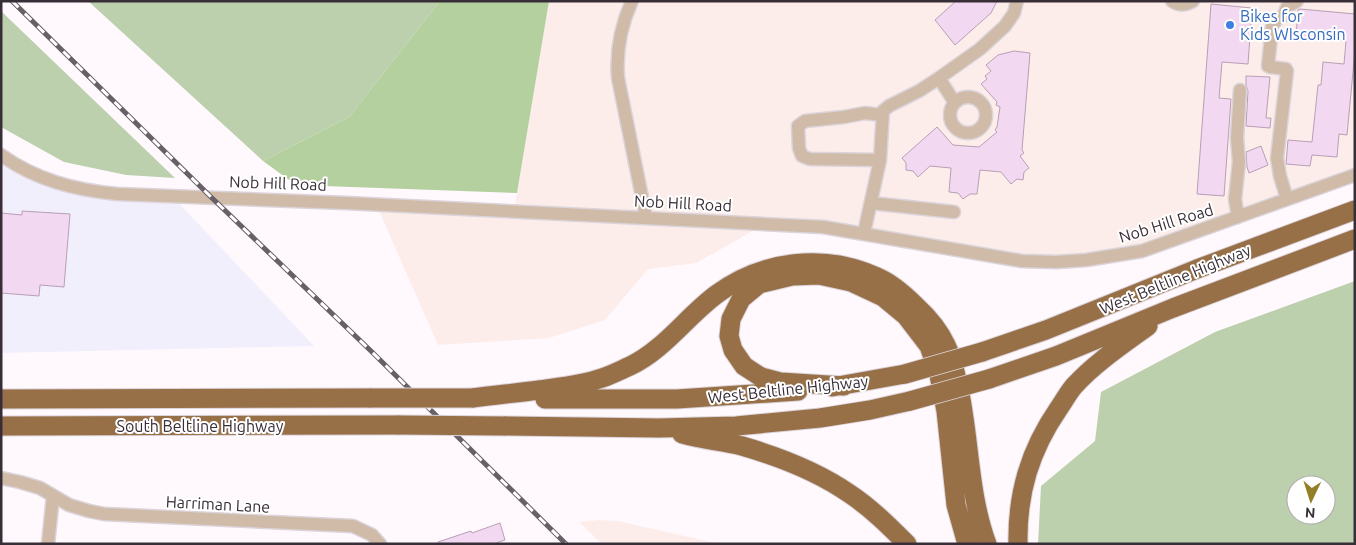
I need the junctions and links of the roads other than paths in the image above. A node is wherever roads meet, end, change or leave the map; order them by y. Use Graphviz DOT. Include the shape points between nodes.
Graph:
graph roads {
  1 [pos="632,1"];
  2 [pos="1017,1"];
  3 [pos="1172,1"];
  4 [pos="1193,1"];
  5 [pos="1297,1"];
  6 [pos="939,78"];
  7 [pos="1240,90"];
  8 [pos="955,102"];
  9 [pos="882,115"];
  10 [pos="1,155"];
  11 [pos="880,160"];
  12 [pos="1355,175"];
  13 [pos="1287,200"];
  14 [pos="871,203"];
  15 [pos="1355,210"];
  16 [pos="954,212"];
  17 [pos="646,217"];
  18 [pos="1238,217"];
  19 [pos="864,233"];
  20 [pos="1355,239"];
  21 [pos="1173,308"];
  22 [pos="844,386"];
  23 [pos="371,398"];
  24 [pos="472,398"];
  25 [pos="1,399"];
  26 [pos="1,426"];
  27 [pos="399,426"];
  28 [pos="660,428"];
  29 [pos="1,478"];
  30 [pos="53,496"];
  31 [pos="48,544"];
  32 [pos="380,544"];
  33 [pos="907,544"];
  34 [pos="967,544"];
  35 [pos="987,544"];
  36 [pos="1018,544"];
  1 -- 17 [label="street" via="622,27 617,71"];
  2 -- 6 [label="street" via="1005,26 980,49"];
  3 -- 4 [label="street" via="1179,5"];
  5 -- 13 [label="street" via="1287,7 1272,27 1268,66 1288,71 1277,158"];
  6 -- 8 [label="street"];
  6 -- 9 [label="street" via="889,106"];
  7 -- 18 [label="street" via="1235,199"];
  9 -- 11 [label="street"];
  9 -- 11 [label="street" via="865,113 805,121 798,126 802,156 810,159"];
  10 -- 17 [label="street, Nob Hill Road" via="30,173 93,192"];
  11 -- 14 [label="street"];
  12 -- 13 [label="street, Nob Hill Road"];
  13 -- 18 [label="street, Nob Hill Road"];
  14 -- 16 [label="street"];
  14 -- 19 [label="street"];
  15 -- 22 [label="highway, West Beltline Highway, bridge" via="1046,330 905,374"];
  17 -- 19 [label="street, Nob Hill Road" via="823,227"];
  18 -- 19 [label="street, Nob Hill Road" via="1142,251 1056,262 1022,261"];
  20 -- 21 [label="highway, West Beltline Highway"];
  21 -- 28 [label="highway, West Beltline Highway, bridge" via="1056,356 910,401 820,418 736,426"];
  21 -- 36 [label="highway" via="1102,360 1073,387 1051,419 1024,481"];
  22 -- 24 [label="highway, West Beltline Highway" via="677,400"];
  22 -- 34 [label="highway" via="780,382 761,377 744,366 733,350 729,336 730,319 741,299 759,284 792,276 819,276 851,282 884,297 906,316 929,346 939,375 956,505"];
  23 -- 24 [label="highway, West Beltline Highway, bridge"];
  23 -- 25 [label="highway, South Beltline Highway"];
  24 -- 35 [label="highway" via="601,379 632,365 661,345 716,294 745,277 777,266 810,262 844,265 878,277 904,294 928,318 946,344 962,401 975,498"];
  26 -- 27 [label="highway, South Beltline Highway"];
  27 -- 28 [label="highway, West Beltline Highway, bridge"];
  28 -- 33 [label="highway" via="742,446 805,468 851,494"];
  29 -- 30 [label="street, Harriman Lane" via="33,486"];
  30 -- 31 [label="street"];
  30 -- 32 [label="street, Harriman Lane" via="69,505 104,514 354,526 372,535"];
}
